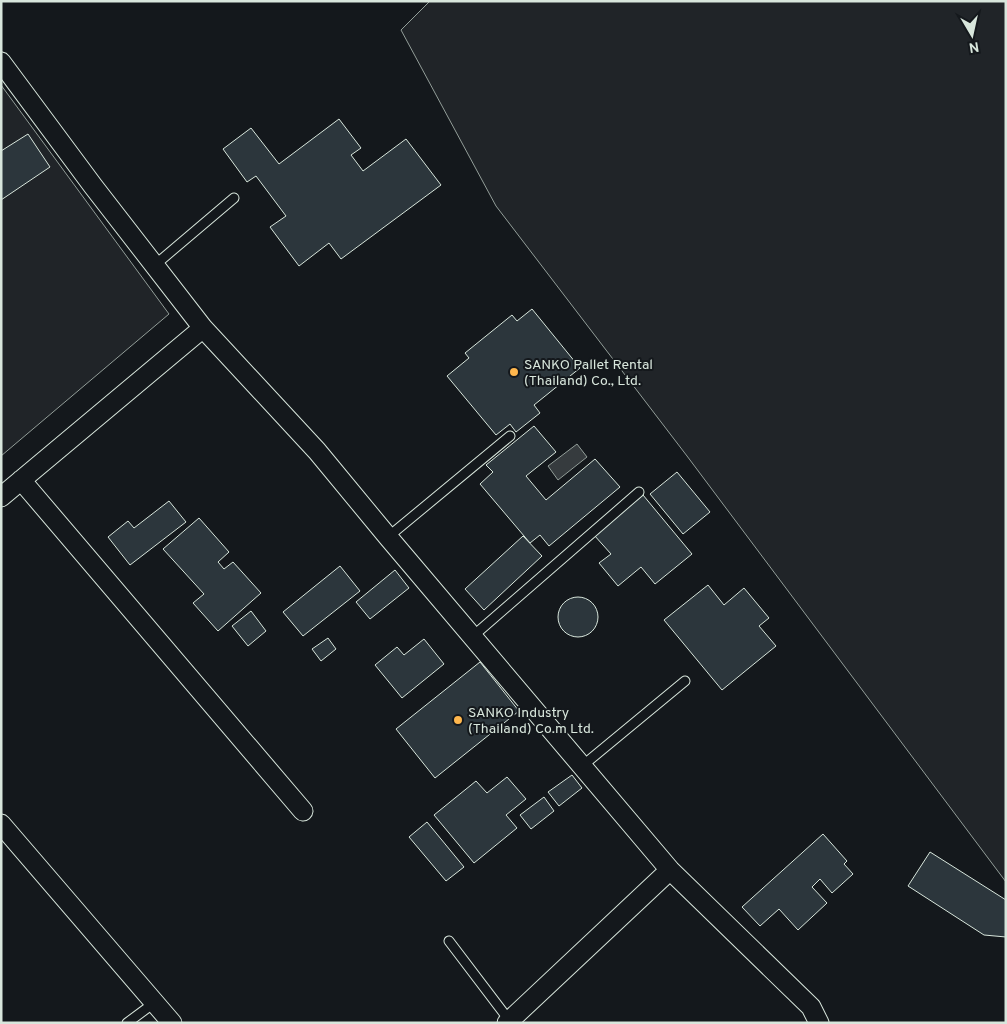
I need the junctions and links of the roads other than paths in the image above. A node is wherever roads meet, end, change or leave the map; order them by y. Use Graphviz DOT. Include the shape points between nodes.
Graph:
graph roads {
  1 [pos="1,62"];
  2 [pos="234,198"];
  3 [pos="155,265"];
  4 [pos="203,328"];
  5 [pos="510,436"];
  6 [pos="21,480"];
  7 [pos="639,492"];
  8 [pos="1,497"];
  9 [pos="388,537"];
  10 [pos="472,637"];
  11 [pos="684,681"];
  12 [pos="581,767"];
  13 [pos="303,811"];
  14 [pos="1,824"];
  15 [pos="670,870"];
  16 [pos="449,941"];
  17 [pos="154,1003"];
  18 [pos="508,1022"];
  19 [pos="126,1023"];
  20 [pos="172,1023"];
  21 [pos="820,1023"];
  1 -- 3 [label="street"];
  2 -- 3 [label="lane"];
  3 -- 4 [label="street"];
  4 -- 6 [label="street"];
  4 -- 9 [label="street" via="317,451"];
  5 -- 9 [label="lane"];
  6 -- 8 [label="street"];
  6 -- 13 [label="street"];
  7 -- 10 [label="lane"];
  9 -- 10 [label="street"];
  10 -- 12 [label="street"];
  11 -- 12 [label="lane"];
  12 -- 15 [label="street"];
  14 -- 17 [label="street"];
  15 -- 18 [label="street"];
  15 -- 21 [label="street" via="811,1007"];
  16 -- 18 [label="lane"];
  17 -- 19 [label="lane"];
  17 -- 20 [label="street"];
}
